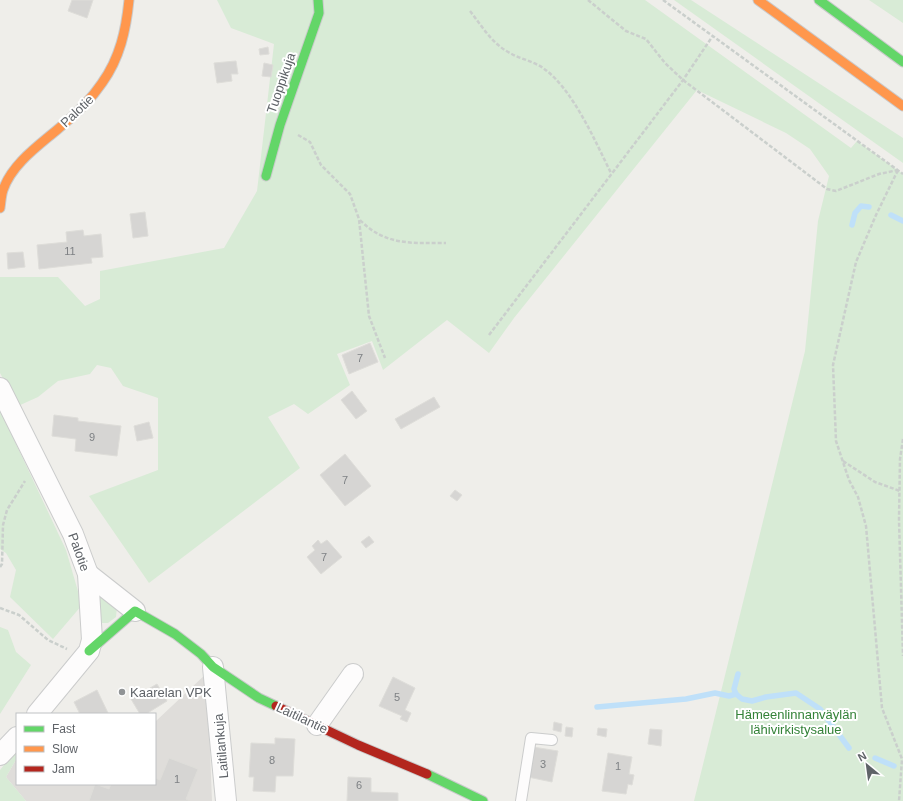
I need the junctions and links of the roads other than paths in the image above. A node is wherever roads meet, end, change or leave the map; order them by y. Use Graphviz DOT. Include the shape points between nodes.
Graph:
graph roads {
  1 [pos="129,0"];
  2 [pos="318,0"];
  3 [pos="758,0"];
  4 [pos="819,0"];
  5 [pos="903,62"];
  6 [pos="903,106"];
  7 [pos="266,176"];
  8 [pos="0,208"];
  9 [pos="0,388"];
  10 [pos="88,574"];
  11 [pos="135,611"];
  12 [pos="89,651"];
  13 [pos="213,667"];
  14 [pos="353,674"];
  15 [pos="39,713"];
  16 [pos="317,725"];
  17 [pos="16,738"];
  18 [pos="552,740"];
  19 [pos="0,755"];
  20 [pos="479,800"];
  21 [pos="226,801"];
  22 [pos="521,801"];
  1 -- 8 [label="main road, Palotie" via="122,44 114,67 82,108 22,160 4,187"];
  2 -- 7 [label="main road, Tuoppikuja" via="319,13 280,124"];
  3 -- 6 [label="main road"];
  4 -- 5 [label="main road"];
  9 -- 10 [label="street, Palotie" via="73,534"];
  10 -- 11 [label="street, Laitilantie"];
  10 -- 12 [label="street, Palotie" via="92,640"];
  11 -- 12 [label="main road"];
  11 -- 13 [label="main road, Laitilantie" via="176,634"];
  12 -- 15 [label="street"];
  13 -- 16 [label="main road, Laitilantie" via="259,698"];
  13 -- 21 [label="street, Laitilankuja"];
  14 -- 16 [label="street"];
  16 -- 20 [label="main road, Laitilantie" via="450,784"];
  17 -- 19 [label="street"];
  18 -- 22 [label="lane" via="531,738"];
}
